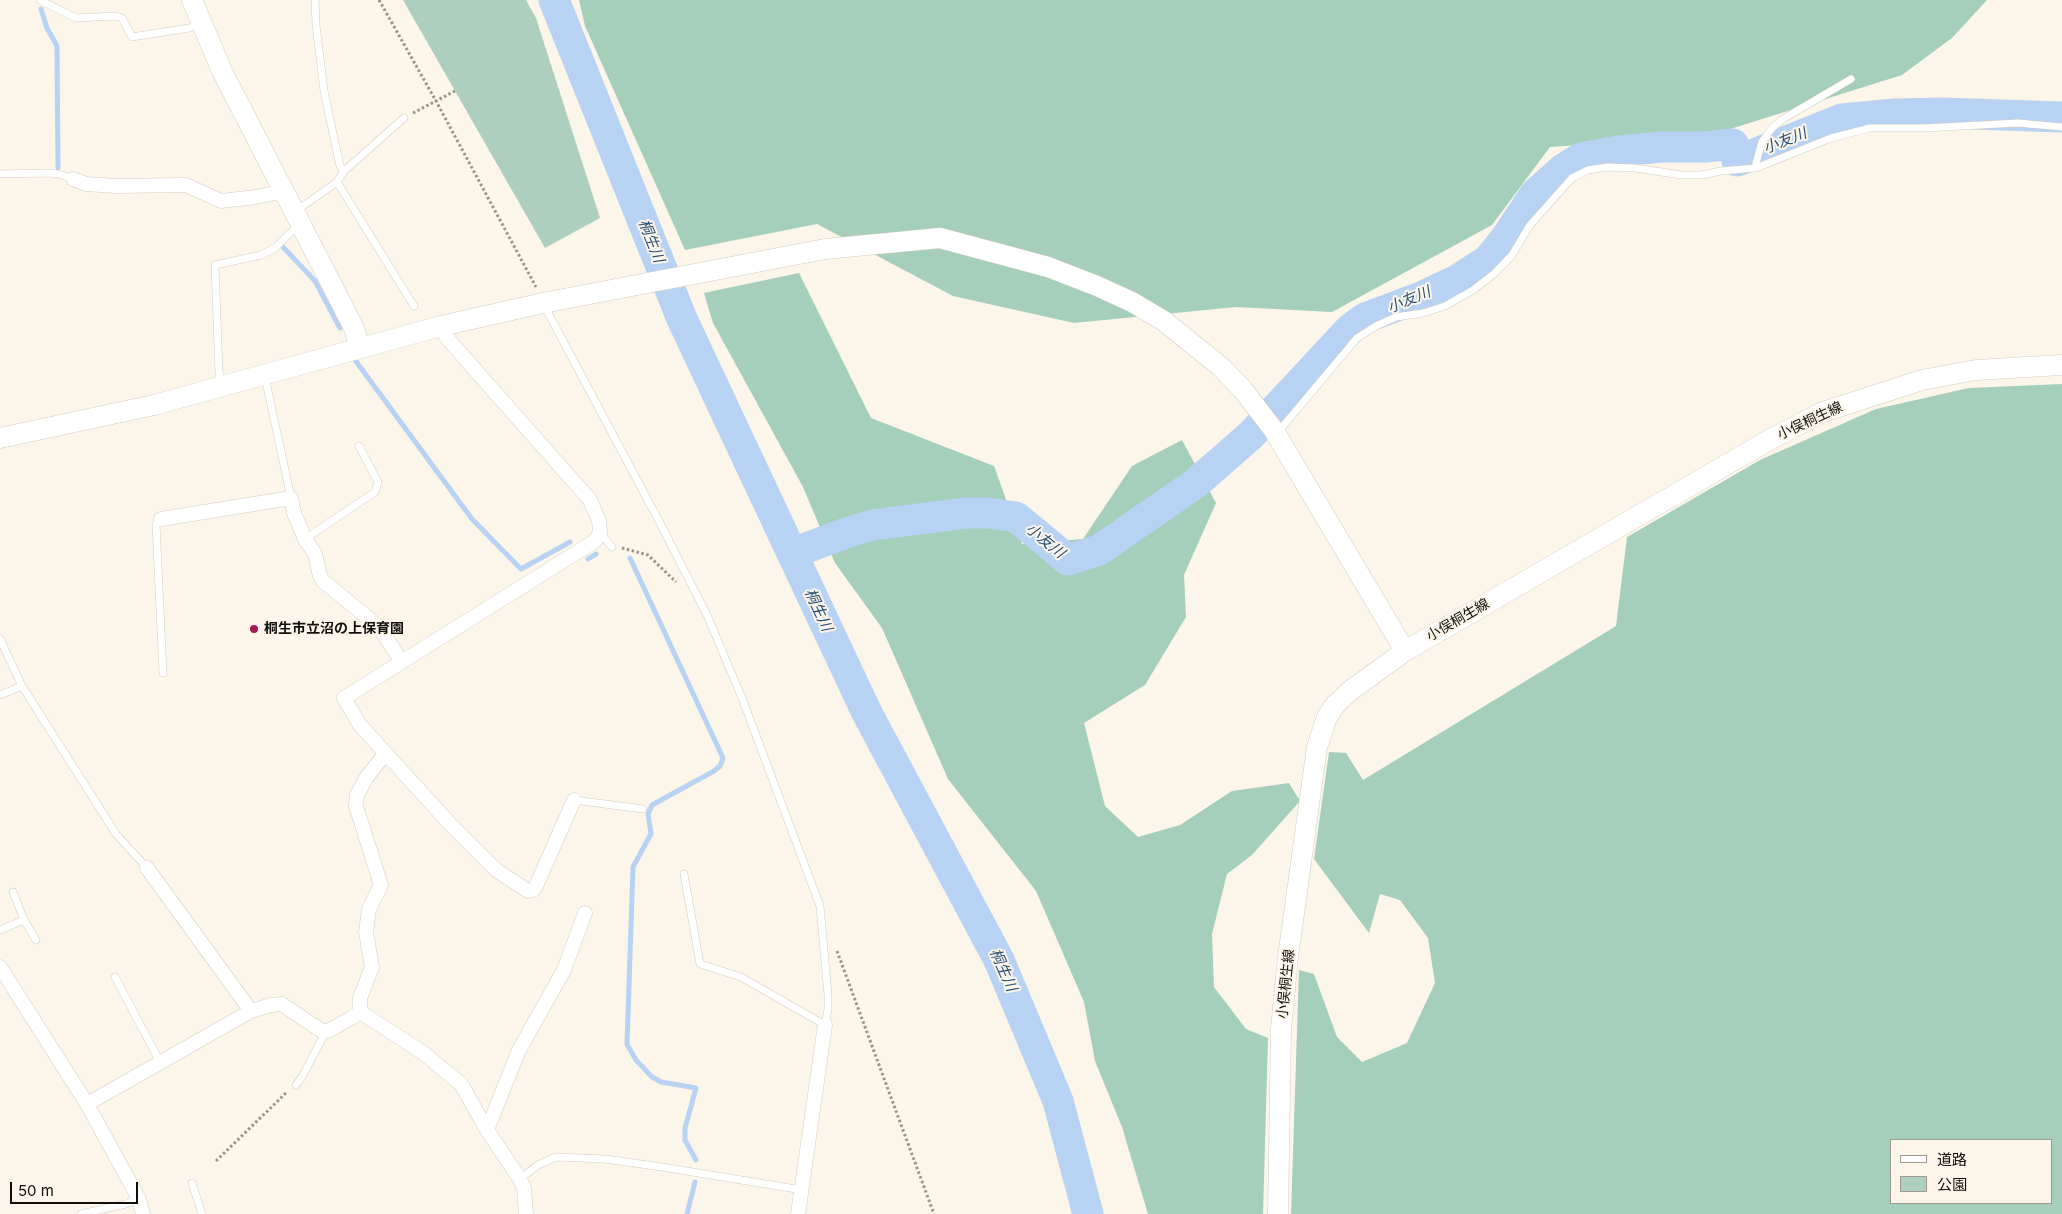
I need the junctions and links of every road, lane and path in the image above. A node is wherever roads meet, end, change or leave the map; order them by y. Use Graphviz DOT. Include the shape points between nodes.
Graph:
graph roads {
  1 [pos="40,0"];
  2 [pos="192,0"];
  3 [pos="315,0"];
  4 [pos="379,0"];
  5 [pos="201,23"];
  6 [pos="1851,79"];
  7 [pos="455,91"];
  8 [pos="436,101"];
  9 [pos="406,117"];
  10 [pos="2062,128"];
  11 [pos="1756,166"];
  12 [pos="344,171"];
  13 [pos="0,174"];
  14 [pos="73,179"];
  15 [pos="336,182"];
  16 [pos="284,191"];
  17 [pos="298,219"];
  18 [pos="545,299"];
  19 [pos="414,306"];
  20 [pos="441,326"];
  21 [pos="360,348"];
  22 [pos="2062,365"];
  23 [pos="264,374"];
  24 [pos="223,386"];
  25 [pos="1275,432"];
  26 [pos="0,438"];
  27 [pos="359,446"];
  28 [pos="291,498"];
  29 [pos="161,519"];
  30 [pos="600,533"];
  31 [pos="305,539"];
  32 [pos="612,547"];
  33 [pos="680,586"];
  34 [pos="0,639"];
  35 [pos="1405,651"];
  36 [pos="402,662"];
  37 [pos="163,674"];
  38 [pos="22,686"];
  39 [pos="0,695"];
  40 [pos="385,754"];
  41 [pos="574,800"];
  42 [pos="643,809"];
  43 [pos="147,868"];
  44 [pos="684,874"];
  45 [pos="14,892"];
  46 [pos="585,912"];
  47 [pos="24,920"];
  48 [pos="0,930"];
  49 [pos="36,940"];
  50 [pos="836,948"];
  51 [pos="0,968"];
  52 [pos="115,977"];
  53 [pos="250,1011"];
  54 [pos="360,1012"];
  55 [pos="825,1024"];
  56 [pos="326,1031"];
  57 [pos="160,1062"];
  58 [pos="296,1085"];
  59 [pos="87,1104"];
  60 [pos="487,1130"];
  61 [pos="216,1161"];
  62 [pos="520,1179"];
  63 [pos="192,1183"];
  64 [pos="802,1190"];
  65 [pos="139,1199"];
  66 [pos="81,1214"];
  67 [pos="143,1214"];
  68 [pos="202,1214"];
  69 [pos="526,1214"];
  70 [pos="798,1214"];
  71 [pos="934,1214"];
  72 [pos="1278,1214"];
  1 -- 5 [label="lane" via="76,18 122,18 132,37 189,28"];
  2 -- 5 [label="street"];
  3 -- 12 [label="lane" via="324,91 340,166"];
  4 -- 8 [label="path"];
  5 -- 16 [label="street"];
  6 -- 11 [label="lane" via="1772,128 1762,142"];
  7 -- 8 [label="path"];
  8 -- 9 [label="path"];
  8 -- 18 [label="path"];
  9 -- 12 [label="lane"];
  10 -- 11 [label="lane" via="2018,123 1870,128 1831,138"];
  11 -- 25 [label="lane" via="1681,176 1607,167 1588,170 1572,178 1530,225 1512,255 1495,273 1445,306 1396,317 1357,338"];
  12 -- 15 [label="lane"];
  13 -- 14 [label="lane" via="59,174"];
  14 -- 16 [label="street" via="86,184 116,186 186,185 221,201"];
  15 -- 17 [label="lane"];
  15 -- 19 [label="lane"];
  16 -- 17 [label="street"];
  17 -- 21 [label="street" via="354,328"];
  17 -- 24 [label="lane" via="275,248 261,255 215,265 218,373"];
  18 -- 20 [label="street"];
  18 -- 25 [label="street" via="825,249 940,238 1048,267 1132,302 1164,321 1221,367"];
  18 -- 55 [label="lane" via="707,615 742,698 820,906 828,996"];
  20 -- 21 [label="street"];
  20 -- 30 [label="street" via="447,338 590,500 599,521"];
  21 -- 23 [label="street"];
  22 -- 35 [label="street, 小俣桐生線" via="1976,370 1922,380 1823,412"];
  23 -- 24 [label="street"];
  23 -- 28 [label="lane"];
  24 -- 26 [label="street" via="154,405"];
  25 -- 35 [label="street"];
  27 -- 31 [label="lane" via="378,482 375,492"];
  28 -- 29 [label="street"];
  28 -- 31 [label="street"];
  29 -- 37 [label="lane" via="156,524"];
  30 -- 32 [label="lane"];
  30 -- 36 [label="street" via="595,541"];
  31 -- 36 [label="street" via="315,554 323,581 379,627"];
  32 -- 33 [label="path" via="648,555"];
  34 -- 38 [label="lane"];
  35 -- 72 [label="street, 小俣桐生線" via="1350,690 1336,704 1327,717 1318,748 1281,1029"];
  36 -- 40 [label="street" via="344,698 360,725"];
  38 -- 39 [label="lane"];
  38 -- 43 [label="lane" via="116,834"];
  40 -- 41 [label="street" via="496,870 528,891 536,886"];
  40 -- 54 [label="street" via="357,795 356,806 381,885 369,909 366,932 372,967 360,998"];
  41 -- 42 [label="lane"];
  43 -- 53 [label="street"];
  44 -- 55 [label="lane" via="700,964 741,977"];
  45 -- 47 [label="lane"];
  46 -- 60 [label="street" via="564,970 519,1050"];
  47 -- 48 [label="lane"];
  47 -- 49 [label="lane"];
  50 -- 71 [label="path"];
  51 -- 59 [label="street"];
  52 -- 57 [label="lane"];
  53 -- 56 [label="street" via="282,1004 316,1028"];
  53 -- 57 [label="street"];
  54 -- 56 [label="street"];
  54 -- 60 [label="street" via="422,1052 461,1084"];
  55 -- 64 [label="street"];
  56 -- 58 [label="lane"];
  57 -- 59 [label="street"];
  58 -- 61 [label="path"];
  59 -- 65 [label="street"];
  60 -- 62 [label="street"];
  62 -- 64 [label="lane" via="538,1165 556,1157 604,1159"];
  62 -- 69 [label="street"];
  63 -- 68 [label="lane"];
  64 -- 70 [label="street"];
  65 -- 66 [label="lane"];
  65 -- 67 [label="street"];
}
